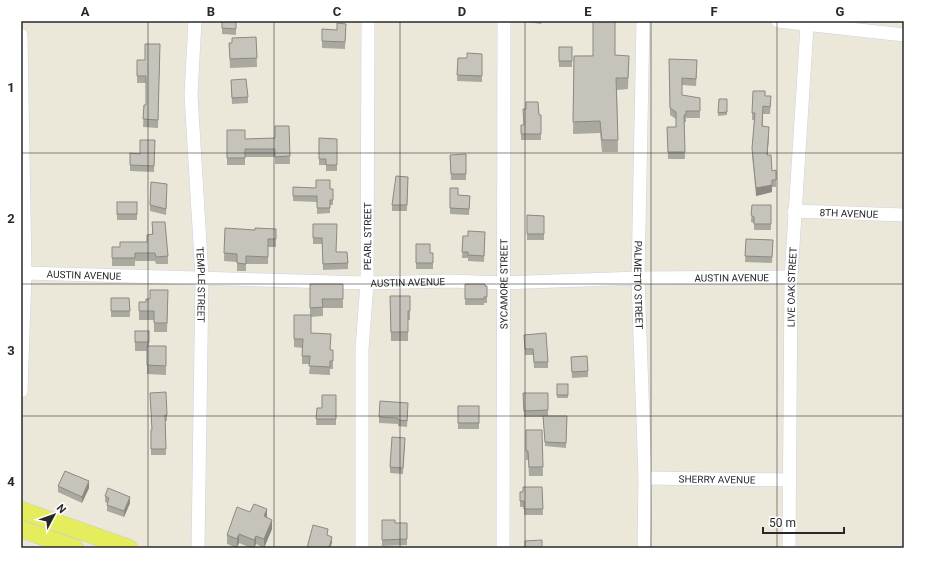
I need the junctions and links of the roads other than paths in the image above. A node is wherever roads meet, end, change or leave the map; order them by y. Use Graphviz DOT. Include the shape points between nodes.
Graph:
graph roads {
  1 [pos="195,21"];
  2 [pos="368,21"];
  3 [pos="504,21"];
  4 [pos="643,21"];
  5 [pos="778,21"];
  6 [pos="850,25"];
  7 [pos="807,26"];
  8 [pos="22,35"];
  9 [pos="904,35"];
  10 [pos="794,211"];
  11 [pos="904,215"];
  12 [pos="25,273"];
  13 [pos="791,277"];
  14 [pos="202,278"];
  15 [pos="638,278"];
  16 [pos="367,282"];
  17 [pos="504,283"];
  18 [pos="21,391"];
  19 [pos="644,478"];
  20 [pos="790,480"];
  21 [pos="21,510"];
  22 [pos="21,529"];
  23 [pos="74,548"];
  24 [pos="129,548"];
  25 [pos="198,548"];
  26 [pos="362,548"];
  27 [pos="504,548"];
  28 [pos="644,548"];
  29 [pos="789,548"];
  1 -- 14 [label="street, TEMPLE STREET" via="191,95"];
  2 -- 16 [label="street, PEARL STREET"];
  3 -- 17 [label="street, SYCAMORE STREET"];
  4 -- 15 [label="street, PALMETTO STREET"];
  5 -- 7 [label="street"];
  6 -- 7 [label="street"];
  6 -- 9 [label="street"];
  7 -- 10 [label="street, LIVE OAK STREET"];
  8 -- 12 [label="street"];
  10 -- 11 [label="street, 8TH AVENUE"];
  10 -- 13 [label="street, LIVE OAK STREET"];
  12 -- 14 [label="street, AUSTIN AVENUE"];
  12 -- 18 [label="street"];
  13 -- 15 [label="street, AUSTIN AVENUE"];
  13 -- 20 [label="street, LIVE OAK STREET"];
  14 -- 16 [label="street, AUSTIN AVENUE"];
  14 -- 25 [label="street, TEMPLE STREET"];
  15 -- 17 [label="street, AUSTIN AVENUE"];
  15 -- 19 [label="street, PALMETTO STREET"];
  16 -- 17 [label="street, AUSTIN AVENUE"];
  16 -- 26 [label="street, PEARL STREET" via="362,350"];
  17 -- 27 [label="street, SYCAMORE STREET"];
  19 -- 20 [label="street, SHERRY AVENUE"];
  19 -- 28 [label="street, PALMETTO STREET"];
  20 -- 29 [label="street, LIVE OAK STREET"];
  21 -- 24 [label="main road"];
  22 -- 23 [label="main road"];
}
